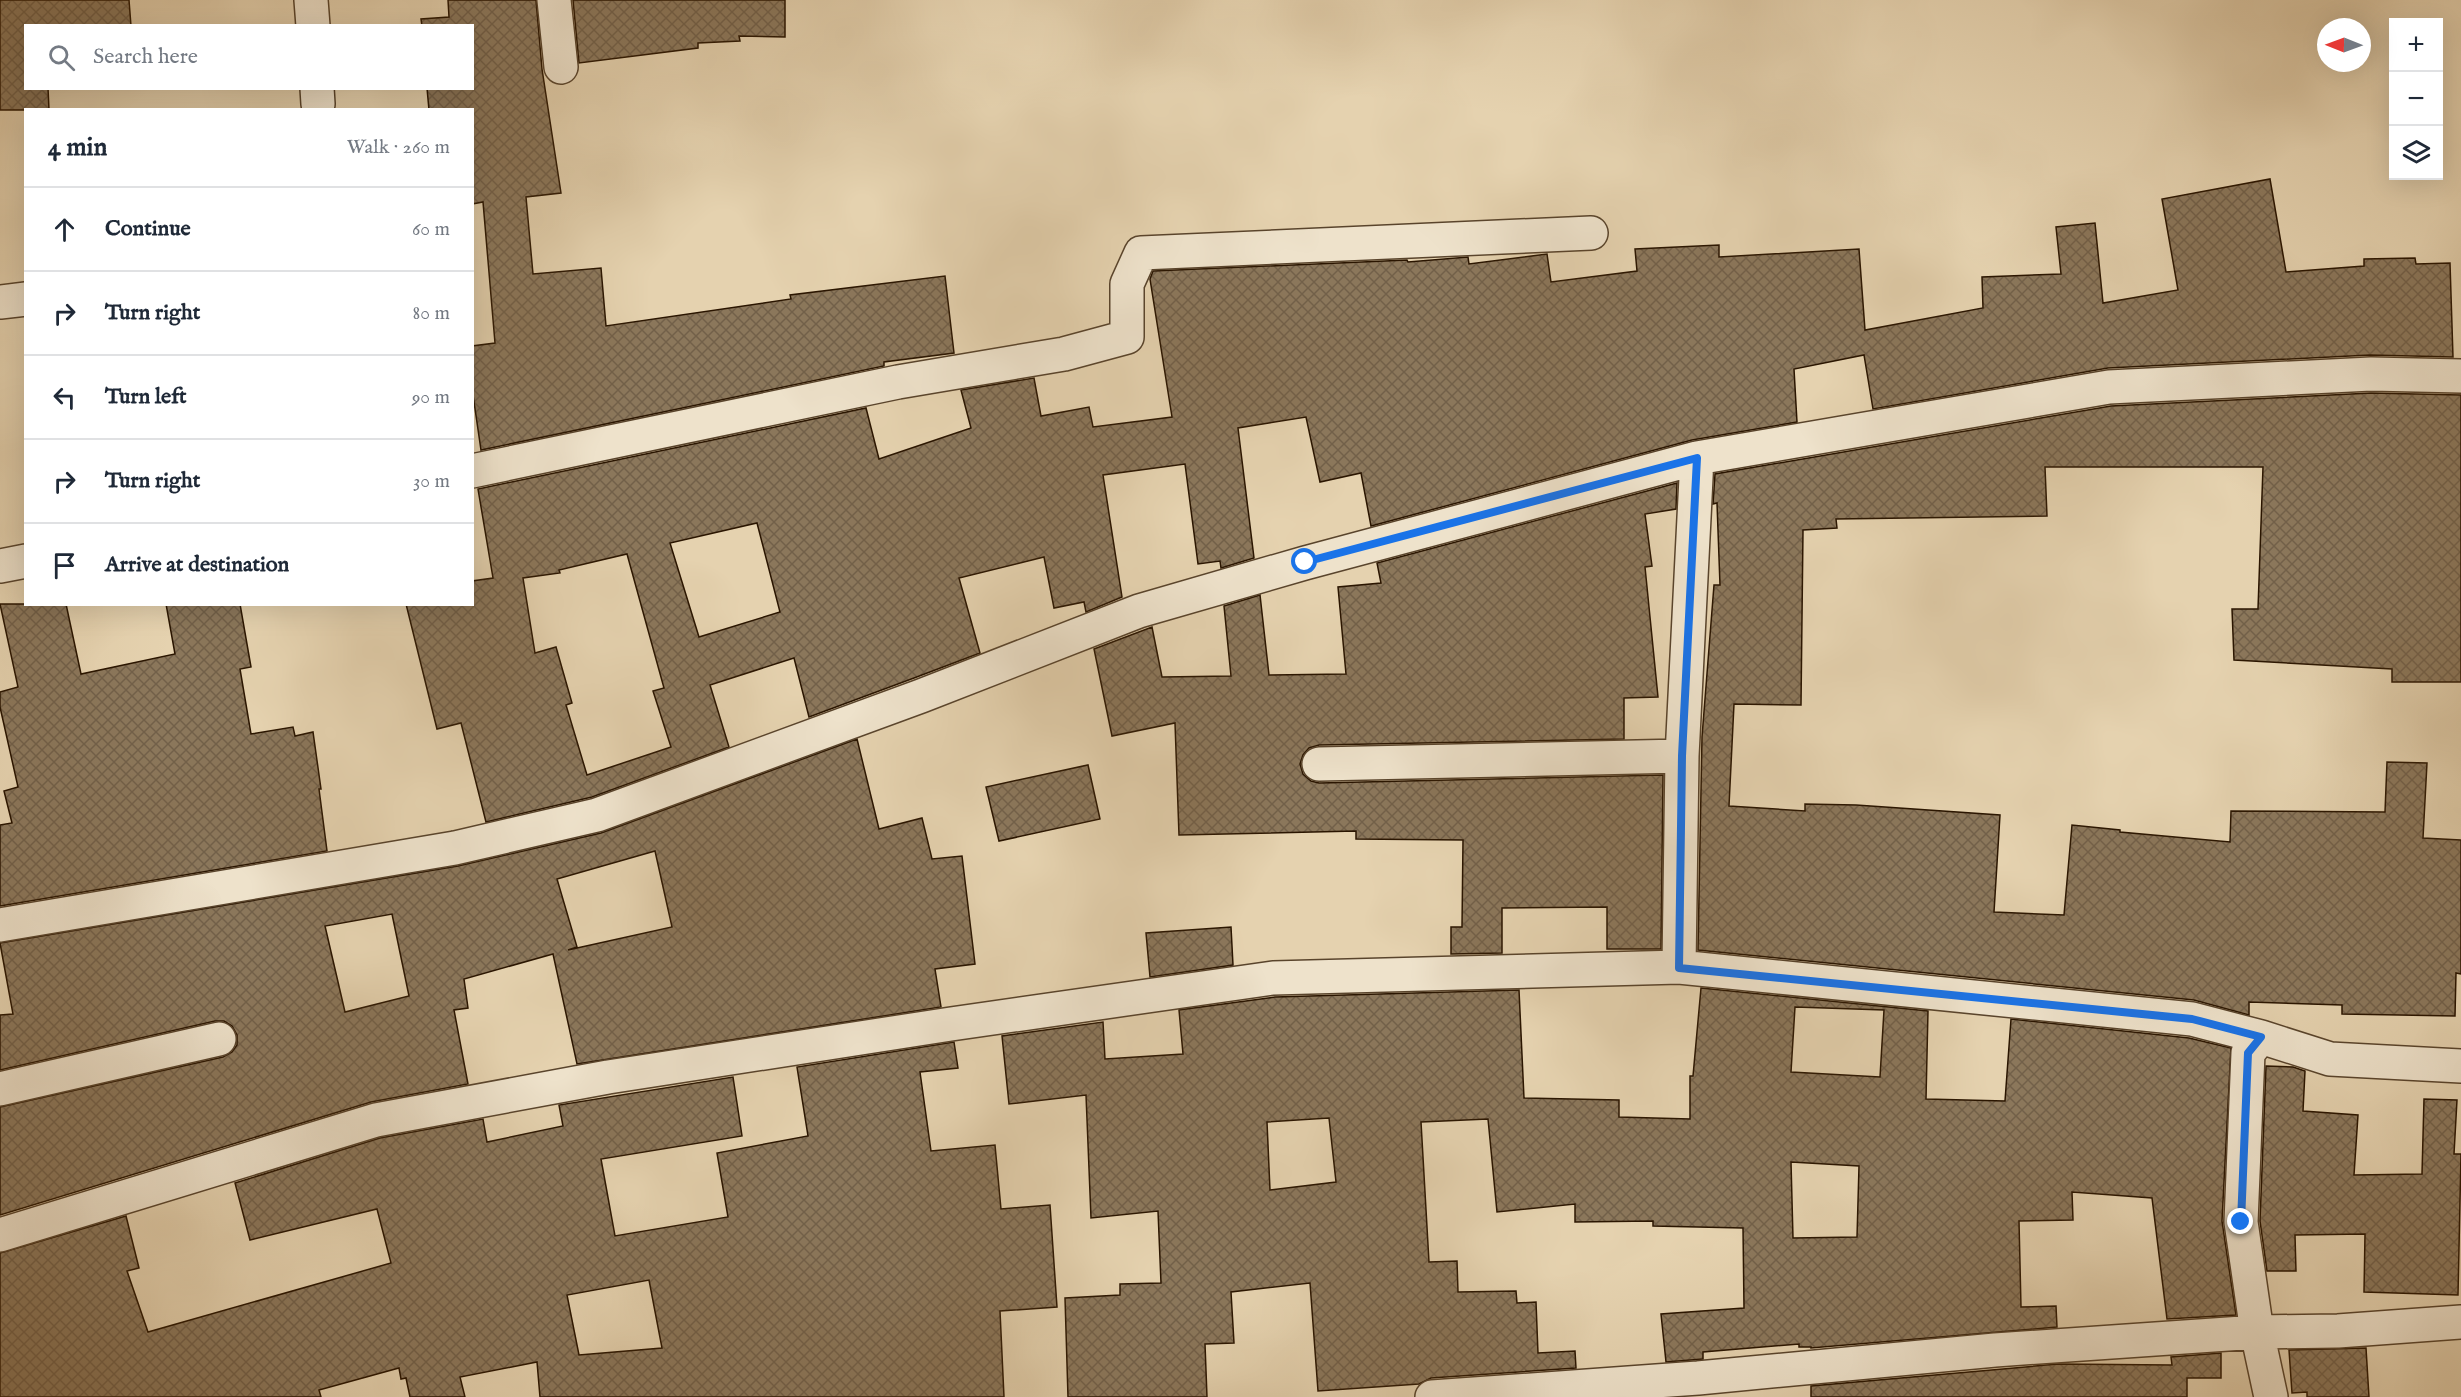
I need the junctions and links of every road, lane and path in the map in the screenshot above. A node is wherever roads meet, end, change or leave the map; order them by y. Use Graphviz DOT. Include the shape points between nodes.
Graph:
graph roads {
  1 [pos="311,0"];
  2 [pos="554,0"];
  3 [pos="313,24"];
  4 [pos="561,67"];
  5 [pos="1592,233"];
  6 [pos="24,299"];
  7 [pos="0,302"];
  8 [pos="2461,376"];
  9 [pos="1697,458"];
  10 [pos="474,471"];
  11 [pos="24,561"];
  12 [pos="0,566"];
  13 [pos="1682,756"];
  14 [pos="1319,764"];
  15 [pos="0,925"];
  16 [pos="1679,968"];
  17 [pos="2261,1037"];
  18 [pos="219,1039"];
  19 [pos="2461,1066"];
  20 [pos="0,1089"];
  21 [pos="0,1235"];
  22 [pos="2461,1322"];
  23 [pos="2257,1332"];
  24 [pos="1432,1397"];
  25 [pos="2271,1397"];
  1 -- 3 [label="street"];
  2 -- 4 [label="street"];
  5 -- 10 [label="street" via="1141,254 1127,284 1127,337 1064,354 898,382"];
  6 -- 7 [label="street"];
  8 -- 9 [label="street" via="2371,374 2109,387"];
  9 -- 13 [label="street"];
  9 -- 15 [label="street" via="1305,562 1139,611 597,815 455,848"];
  11 -- 12 [label="street"];
  13 -- 14 [label="street"];
  13 -- 16 [label="street"];
  16 -- 17 [label="street" via="2192,1019"];
  16 -- 21 [label="street" via="1273,978 608,1077 376,1120"];
  17 -- 19 [label="street" via="2330,1059"];
  17 -- 23 [label="street" via="2248,1053 2241,1222"];
  18 -- 20 [label="street"];
  22 -- 23 [label="street"];
  23 -- 24 [label="street"];
  23 -- 25 [label="street"];
}
